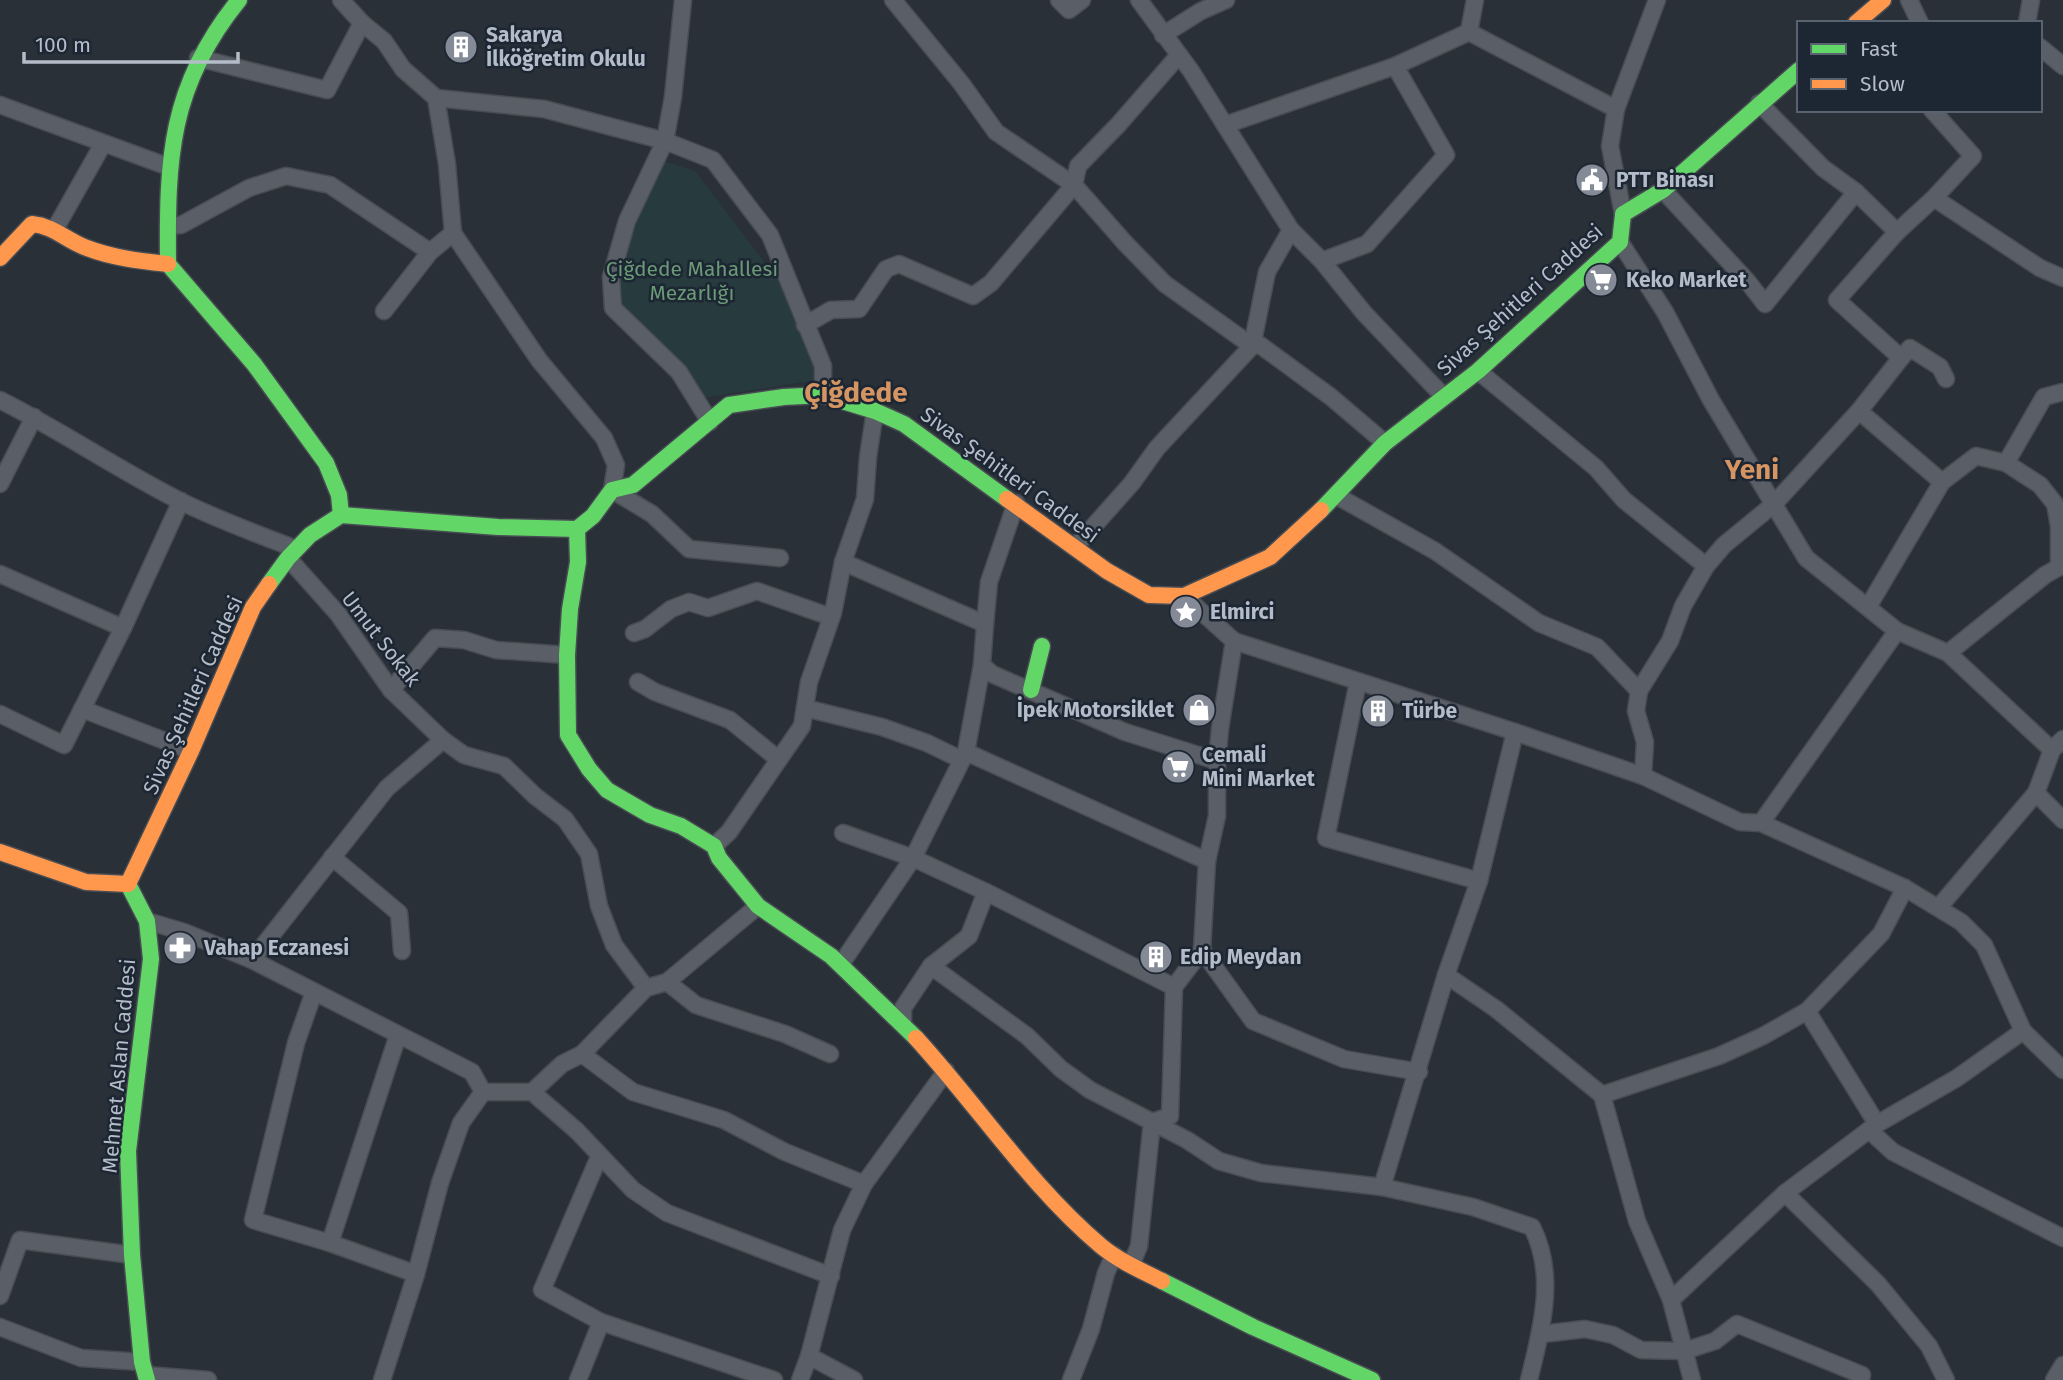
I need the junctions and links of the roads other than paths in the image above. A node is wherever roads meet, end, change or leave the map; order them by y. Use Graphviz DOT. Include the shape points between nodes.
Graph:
graph roads {
  1 [pos="239,0"];
  2 [pos="341,0"];
  3 [pos="683,0"];
  4 [pos="893,0"];
  5 [pos="1059,0"];
  6 [pos="1082,0"];
  7 [pos="1139,0"];
  8 [pos="1226,0"];
  9 [pos="1475,0"];
  10 [pos="1657,0"];
  11 [pos="1883,0"];
  12 [pos="1909,0"];
  13 [pos="2031,0"];
  14 [pos="1858,21"];
  15 [pos="1919,21"];
  16 [pos="2027,21"];
  17 [pos="362,23"];
  18 [pos="1469,32"];
  19 [pos="1163,35"];
  20 [pos="2042,49"];
  21 [pos="1179,55"];
  22 [pos="198,58"];
  23 [pos="1395,66"];
  24 [pos="2063,66"];
  25 [pos="1797,72"];
  26 [pos="436,98"];
  27 [pos="1759,103"];
  28 [pos="0,105"];
  29 [pos="1616,110"];
  30 [pos="1933,112"];
  31 [pos="1225,125"];
  32 [pos="665,141"];
  33 [pos="103,144"];
  34 [pos="169,167"];
  35 [pos="1074,185"];
  36 [pos="1663,190"];
  37 [pos="1856,192"];
  38 [pos="1934,198"];
  39 [pos="1623,214"];
  40 [pos="168,226"];
  41 [pos="55,229"];
  42 [pos="1291,230"];
  43 [pos="1897,232"];
  44 [pos="453,233"];
  45 [pos="1620,242"];
  46 [pos="430,252"];
  47 [pos="0,258"];
  48 [pos="1322,261"];
  49 [pos="167,264"];
  50 [pos="2063,278"];
  51 [pos="384,311"];
  52 [pos="805,325"];
  53 [pos="1252,346"];
  54 [pos="1901,358"];
  55 [pos="1478,371"];
  56 [pos="1946,379"];
  57 [pos="2063,392"];
  58 [pos="823,395"];
  59 [pos="1444,397"];
  60 [pos="0,400"];
  61 [pos="875,411"];
  62 [pos="1859,411"];
  63 [pos="34,417"];
  64 [pos="710,422"];
  65 [pos="1385,443"];
  66 [pos="2006,463"];
  67 [pos="1942,482"];
  68 [pos="0,484"];
  69 [pos="612,490"];
  70 [pos="1337,496"];
  71 [pos="181,501"];
  72 [pos="1016,503"];
  73 [pos="1774,504"];
  74 [pos="2060,514"];
  75 [pos="341,515"];
  76 [pos="577,529"];
  77 [pos="1076,546"];
  78 [pos="292,554"];
  79 [pos="780,558"];
  80 [pos="843,562"];
  81 [pos="1706,566"];
  82 [pos="2061,566"];
  83 [pos="0,574"];
  84 [pos="1184,596"];
  85 [pos="1868,607"];
  86 [pos="831,617"];
  87 [pos="985,624"];
  88 [pos="123,628"];
  89 [pos="1898,631"];
  90 [pos="634,633"];
  91 [pos="1234,641"];
  92 [pos="1042,646"];
  93 [pos="1948,653"];
  94 [pos="567,655"];
  95 [pos="982,666"];
  96 [pos="638,682"];
  97 [pos="1358,682"];
  98 [pos="391,690"];
  99 [pos="1031,690"];
  100 [pos="1639,691"];
  101 [pos="805,708"];
  102 [pos="82,709"];
  103 [pos="0,714"];
  104 [pos="1515,732"];
  105 [pos="443,740"];
  106 [pos="2057,744"];
  107 [pos="191,751"];
  108 [pos="964,756"];
  109 [pos="778,759"];
  110 [pos="1217,761"];
  111 [pos="1643,776"];
  112 [pos="2036,793"];
  113 [pos="2063,820"];
  114 [pos="1761,823"];
  115 [pos="843,833"];
  116 [pos="714,846"];
  117 [pos="0,852"];
  118 [pos="331,857"];
  119 [pos="913,858"];
  120 [pos="1207,861"];
  121 [pos="1479,881"];
  122 [pos="128,884"];
  123 [pos="1905,888"];
  124 [pos="986,892"];
  125 [pos="758,906"];
  126 [pos="1939,907"];
  127 [pos="147,921"];
  128 [pos="1202,950"];
  129 [pos="402,951"];
  130 [pos="252,960"];
  131 [pos="841,964"];
  132 [pos="931,966"];
  133 [pos="1447,975"];
  134 [pos="667,982"];
  135 [pos="1174,987"];
  136 [pos="646,988"];
  137 [pos="314,992"];
  138 [pos="1807,1011"];
  139 [pos="903,1025"];
  140 [pos="2023,1031"];
  141 [pos="398,1035"];
  142 [pos="582,1054"];
  143 [pos="830,1054"];
  144 [pos="2063,1070"];
  145 [pos="946,1071"];
  146 [pos="1419,1072"];
  147 [pos="483,1092"];
  148 [pos="532,1092"];
  149 [pos="1602,1095"];
  150 [pos="1152,1122"];
  151 [pos="1873,1127"];
  152 [pos="599,1157"];
  153 [pos="864,1184"];
  154 [pos="1382,1186"];
  155 [pos="1785,1193"];
  156 [pos="2063,1238"];
  157 [pos="330,1244"];
  158 [pos="132,1255"];
  159 [pos="1114,1255"];
  160 [pos="1130,1265"];
  161 [pos="416,1274"];
  162 [pos="831,1276"];
  163 [pos="0,1296"];
  164 [pos="1671,1300"];
  165 [pos="601,1322"];
  166 [pos="0,1327"];
  167 [pos="1542,1334"];
  168 [pos="1684,1350"];
  169 [pos="809,1356"];
  170 [pos="2063,1365"];
  171 [pos="145,1372"];
  172 [pos="208,1380"];
  173 [pos="382,1380"];
  174 [pos="578,1380"];
  175 [pos="774,1380"];
  176 [pos="800,1380"];
  177 [pos="854,1380"];
  178 [pos="1071,1380"];
  179 [pos="1372,1380"];
  180 [pos="1529,1380"];
  181 [pos="1692,1380"];
  182 [pos="1861,1380"];
  183 [pos="1946,1380"];
  184 [pos="2054,1380"];
  1 -- 22 [label="street"];
  2 -- 17 [label="street"];
  3 -- 32 [label="street"];
  4 -- 35 [label="street" via="996,132"];
  5 -- 6 [label="street" via="1069,10"];
  7 -- 19 [label="street"];
  8 -- 19 [label="street"];
  9 -- 18 [label="street"];
  10 -- 29 [label="street"];
  11 -- 14 [label="street"];
  12 -- 15 [label="street"];
  13 -- 16 [label="street"];
  17 -- 22 [label="street" via="327,90"];
  17 -- 26 [label="street"];
  18 -- 23 [label="street"];
  18 -- 29 [label="street"];
  19 -- 21 [label="street"];
  20 -- 24 [label="street"];
  21 -- 31 [label="street"];
  21 -- 35 [label="street" via="1079,166"];
  22 -- 34 [label="street"];
  23 -- 31 [label="street"];
  23 -- 48 [label="street" via="1446,156 1367,244"];
  25 -- 27 [label="street, Sivas Şehitleri Caddesi"];
  26 -- 32 [label="street" via="544,109"];
  26 -- 44 [label="street"];
  27 -- 36 [label="street, Sivas Şehitleri Caddesi"];
  27 -- 37 [label="street" via="1823,168"];
  28 -- 33 [label="street"];
  29 -- 39 [label="street" via="1610,146"];
  30 -- 38 [label="street" via="1973,156"];
  31 -- 42 [label="street"];
  32 -- 52 [label="street" via="713,160 770,235"];
  32 -- 64 [label="street" via="627,221 611,276 613,308 679,372"];
  33 -- 34 [label="street"];
  33 -- 41 [label="street"];
  34 -- 40 [label="street"];
  35 -- 52 [label="street" via="991,282 973,296 899,264 886,269 859,309 831,310"];
  35 -- 53 [label="street" via="1165,284"];
  36 -- 37 [label="street" via="1765,303"];
  36 -- 39 [label="street, Sivas Şehitleri Caddesi"];
  37 -- 43 [label="street"];
  38 -- 43 [label="street"];
  38 -- 50 [label="street" via="2040,268"];
  39 -- 45 [label="street, Sivas Şehitleri Caddesi"];
  40 -- 46 [label="street" via="181,225 249,188 286,176 330,185"];
  40 -- 49 [label="street"];
  41 -- 47 [label="street" via="32,224"];
  41 -- 49 [label="street" via="83,247 128,260"];
  42 -- 48 [label="street"];
  42 -- 53 [label="street" via="1267,272"];
  43 -- 54 [label="street" via="1838,300"];
  44 -- 46 [label="street"];
  44 -- 69 [label="street" via="539,360 604,438 616,465"];
  45 -- 55 [label="street, Sivas Şehitleri Caddesi"];
  45 -- 73 [label="street"];
  46 -- 51 [label="street"];
  48 -- 59 [label="street"];
  49 -- 75 [label="street" via="254,364 326,463 339,495"];
  52 -- 58 [label="street" via="822,366"];
  53 -- 65 [label="street" via="1260,345"];
  53 -- 77 [label="street" via="1157,448"];
  54 -- 56 [label="street" via="1910,348 1940,368"];
  54 -- 62 [label="street"];
  55 -- 59 [label="street, Sivas Şehitleri Caddesi"];
  55 -- 81 [label="street"];
  57 -- 66 [label="street" via="2044,397"];
  58 -- 61 [label="street, Sivas Şehitleri Caddesi"];
  58 -- 64 [label="street, Sivas Şehitleri Caddesi" via="729,405"];
  59 -- 65 [label="street, Sivas Şehitleri Caddesi"];
  60 -- 63 [label="street, Umut Sokak"];
  61 -- 72 [label="street, Sivas Şehitleri Caddesi" via="904,424"];
  61 -- 80 [label="street" via="865,499"];
  62 -- 67 [label="street"];
  62 -- 73 [label="street"];
  63 -- 68 [label="street"];
  63 -- 71 [label="street, Umut Sokak"];
  64 -- 69 [label="street, Sivas Şehitleri Caddesi" via="633,485"];
  65 -- 70 [label="street, Sivas Şehitleri Caddesi"];
  66 -- 67 [label="street" via="1976,456"];
  66 -- 74 [label="street" via="2040,485"];
  67 -- 85 [label="street"];
  69 -- 76 [label="street, Sivas Şehitleri Caddesi"];
  69 -- 79 [label="street" via="652,514 689,550"];
  70 -- 84 [label="street, Sivas Şehitleri Caddesi" via="1270,557"];
  70 -- 100 [label="street" via="1435,551 1539,623 1597,647"];
  71 -- 78 [label="street, Umut Sokak"];
  71 -- 88 [label="street"];
  72 -- 77 [label="street, Sivas Şehitleri Caddesi"];
  72 -- 87 [label="street" via="989,582"];
  73 -- 81 [label="street"];
  73 -- 85 [label="street" via="1806,558"];
  74 -- 82 [label="street"];
  75 -- 76 [label="street"];
  75 -- 78 [label="street, Sivas Şehitleri Caddesi" via="310,535"];
  76 -- 94 [label="street" via="578,562"];
  77 -- 84 [label="street, Sivas Şehitleri Caddesi" via="1149,595"];
  78 -- 98 [label="street, Umut Sokak"];
  78 -- 107 [label="street, Sivas Şehitleri Caddesi" via="253,607"];
  80 -- 86 [label="street"];
  80 -- 87 [label="street"];
  81 -- 100 [label="street" via="1683,606 1670,642"];
  82 -- 93 [label="street"];
  83 -- 88 [label="street"];
  84 -- 91 [label="street"];
  85 -- 89 [label="street"];
  86 -- 90 [label="street" via="757,591 708,608 689,602"];
  86 -- 101 [label="street"];
  87 -- 95 [label="street"];
  88 -- 102 [label="street"];
  89 -- 93 [label="street"];
  89 -- 114 [label="street"];
  91 -- 97 [label="street"];
  91 -- 110 [label="street"];
  92 -- 99 [label="street"];
  93 -- 106 [label="street"];
  94 -- 98 [label="street" via="496,650 464,640 435,638"];
  94 -- 116 [label="street" via="568,735 590,769 607,790"];
  95 -- 99 [label="street"];
  95 -- 108 [label="street"];
  96 -- 109 [label="street" via="730,720"];
  97 -- 104 [label="street"];
  97 -- 121 [label="street" via="1326,838"];
  98 -- 105 [label="street, Umut Sokak"];
  99 -- 110 [label="street" via="1125,732"];
  100 -- 111 [label="street" via="1636,711 1645,742"];
  101 -- 108 [label="street" via="882,727"];
  101 -- 109 [label="street" via="802,726"];
  102 -- 103 [label="street" via="64,745"];
  102 -- 107 [label="street"];
  104 -- 111 [label="street"];
  104 -- 121 [label="street"];
  105 -- 118 [label="street" via="387,788"];
  105 -- 136 [label="street, Umut Sokak" via="464,755 504,766 565,819 589,855 599,906 614,945"];
  106 -- 112 [label="street"];
  107 -- 122 [label="street, Sivas Şehitleri Caddesi"];
  108 -- 119 [label="street"];
  108 -- 120 [label="street"];
  109 -- 116 [label="street" via="729,832"];
  110 -- 120 [label="street" via="1217,816"];
  111 -- 114 [label="street" via="1740,822"];
  112 -- 113 [label="street"];
  112 -- 126 [label="street"];
  114 -- 123 [label="street"];
  115 -- 119 [label="street"];
  116 -- 125 [label="street"];
  117 -- 122 [label="street" via="86,882"];
  118 -- 129 [label="street" via="400,913"];
  118 -- 130 [label="street"];
  119 -- 124 [label="street"];
  119 -- 131 [label="street"];
  120 -- 128 [label="street"];
  121 -- 133 [label="street"];
  122 -- 127 [label="street, Mehmet Aslan Caddesi"];
  123 -- 126 [label="street"];
  123 -- 138 [label="street" via="1881,934"];
  124 -- 132 [label="street" via="969,936"];
  124 -- 135 [label="street"];
  125 -- 131 [label="street"];
  125 -- 134 [label="street"];
  126 -- 140 [label="street" via="1984,945"];
  127 -- 130 [label="street"];
  127 -- 158 [label="street, Mehmet Aslan Caddesi" via="151,959 128,1151"];
  128 -- 135 [label="street"];
  128 -- 146 [label="street" via="1252,1021 1344,1059"];
  130 -- 137 [label="street"];
  131 -- 139 [label="street"];
  132 -- 139 [label="street" via="903,1008"];
  132 -- 150 [label="street" via="1027,1036 1090,1090"];
  133 -- 146 [label="street"];
  133 -- 149 [label="street"];
  134 -- 136 [label="street"];
  134 -- 143 [label="street" via="696,1005"];
  135 -- 150 [label="street" via="1170,1116"];
  136 -- 142 [label="street"];
  137 -- 141 [label="street"];
  137 -- 157 [label="street" via="296,1043 253,1220"];
  138 -- 149 [label="street" via="1719,1056"];
  138 -- 151 [label="street"];
  139 -- 145 [label="street"];
  140 -- 144 [label="street"];
  140 -- 151 [label="street" via="1957,1078"];
  141 -- 147 [label="street" via="472,1072"];
  141 -- 157 [label="street"];
  142 -- 148 [label="street" via="562,1064"];
  142 -- 153 [label="street" via="633,1092 724,1120 785,1152"];
  145 -- 153 [label="street"];
  145 -- 159 [label="street" via="1030,1177"];
  146 -- 154 [label="street"];
  147 -- 148 [label="street"];
  147 -- 161 [label="street" via="461,1123"];
  148 -- 152 [label="street"];
  149 -- 164 [label="street" via="1637,1221"];
  150 -- 154 [label="street" via="1219,1161 1261,1173"];
  150 -- 160 [label="street" via="1139,1246"];
  151 -- 155 [label="street"];
  151 -- 156 [label="street" via="1893,1152"];
  152 -- 162 [label="street" via="633,1190 667,1213"];
  152 -- 165 [label="street" via="542,1290"];
  153 -- 162 [label="street" via="842,1230"];
  154 -- 167 [label="street" via="1473,1207 1532,1227 1546,1288"];
  155 -- 164 [label="street"];
  155 -- 183 [label="street" via="1878,1284 1929,1346"];
  157 -- 161 [label="street"];
  158 -- 163 [label="street" via="20,1240"];
  158 -- 171 [label="street, Mehmet Aslan Caddesi"];
  159 -- 160 [label="street"];
  159 -- 178 [label="street"];
  160 -- 179 [label="street"];
  161 -- 173 [label="street"];
  162 -- 169 [label="street"];
  164 -- 168 [label="street"];
  165 -- 174 [label="street"];
  165 -- 175 [label="street"];
  166 -- 171 [label="street" via="81,1357"];
  167 -- 168 [label="street" via="1586,1329 1613,1335 1641,1350"];
  167 -- 180 [label="street"];
  168 -- 181 [label="street"];
  168 -- 182 [label="street" via="1715,1341 1737,1324 1863,1375"];
  169 -- 176 [label="street"];
  169 -- 177 [label="street"];
  170 -- 184 [label="street"];
  171 -- 172 [label="street"];
}
